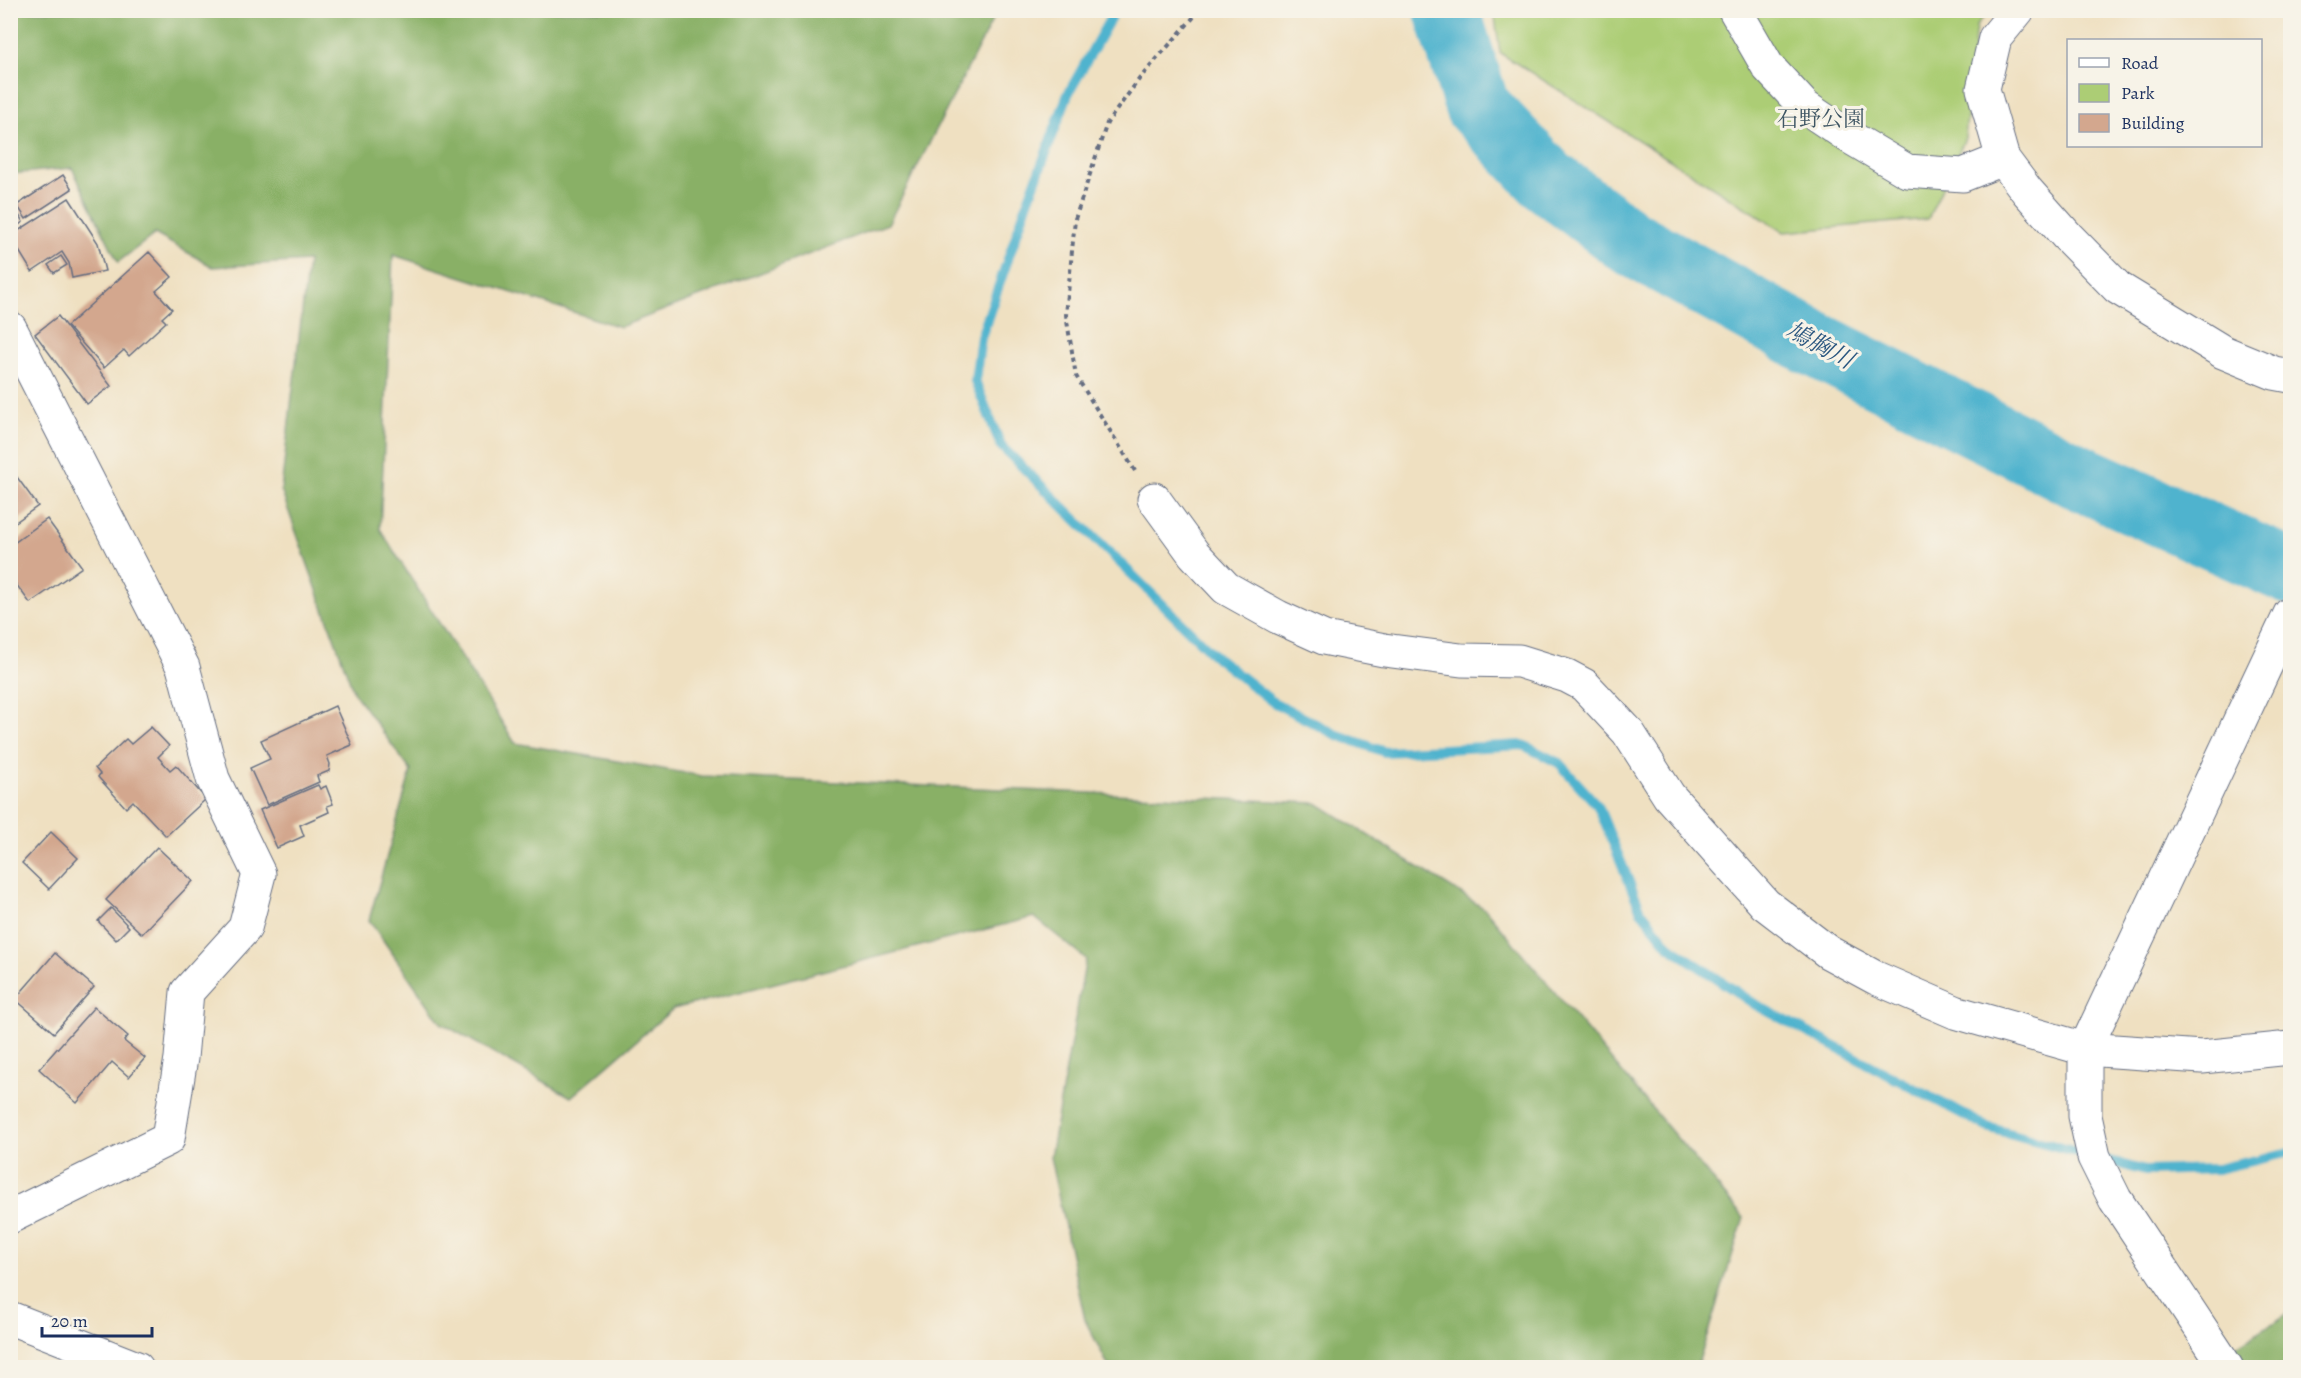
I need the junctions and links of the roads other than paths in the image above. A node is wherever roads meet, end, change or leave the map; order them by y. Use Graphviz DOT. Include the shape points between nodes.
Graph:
graph roads {
  1 [pos="1735,10"];
  2 [pos="2018,10"];
  3 [pos="2003,159"];
  4 [pos="10,328"];
  5 [pos="2290,376"];
  6 [pos="1154,499"];
  7 [pos="2290,614"];
  8 [pos="2085,1048"];
  9 [pos="2290,1048"];
  10 [pos="10,1217"];
  11 [pos="10,1318"];
  12 [pos="137,1368"];
  13 [pos="2227,1368"];
  1 -- 3 [label="street" via="1768,67 1805,107 1907,171 1963,175"];
  2 -- 3 [label="street" via="1995,38 1983,89"];
  3 -- 5 [label="street" via="2067,236 2118,288 2223,352"];
  4 -- 10 [label="street" via="183,667 213,779 259,874 245,928 187,992 168,1139"];
  6 -- 8 [label="street" via="1194,554 1226,588 1324,638 1461,660 1519,661 1584,685 1628,732 1669,796 1765,904 1828,952 1876,978 1955,1012"];
  7 -- 8 [label="street"];
  8 -- 9 [label="street" via="2202,1057"];
  8 -- 13 [label="street" via="2085,1116 2094,1157 2115,1199"];
  11 -- 12 [label="street"];
}
